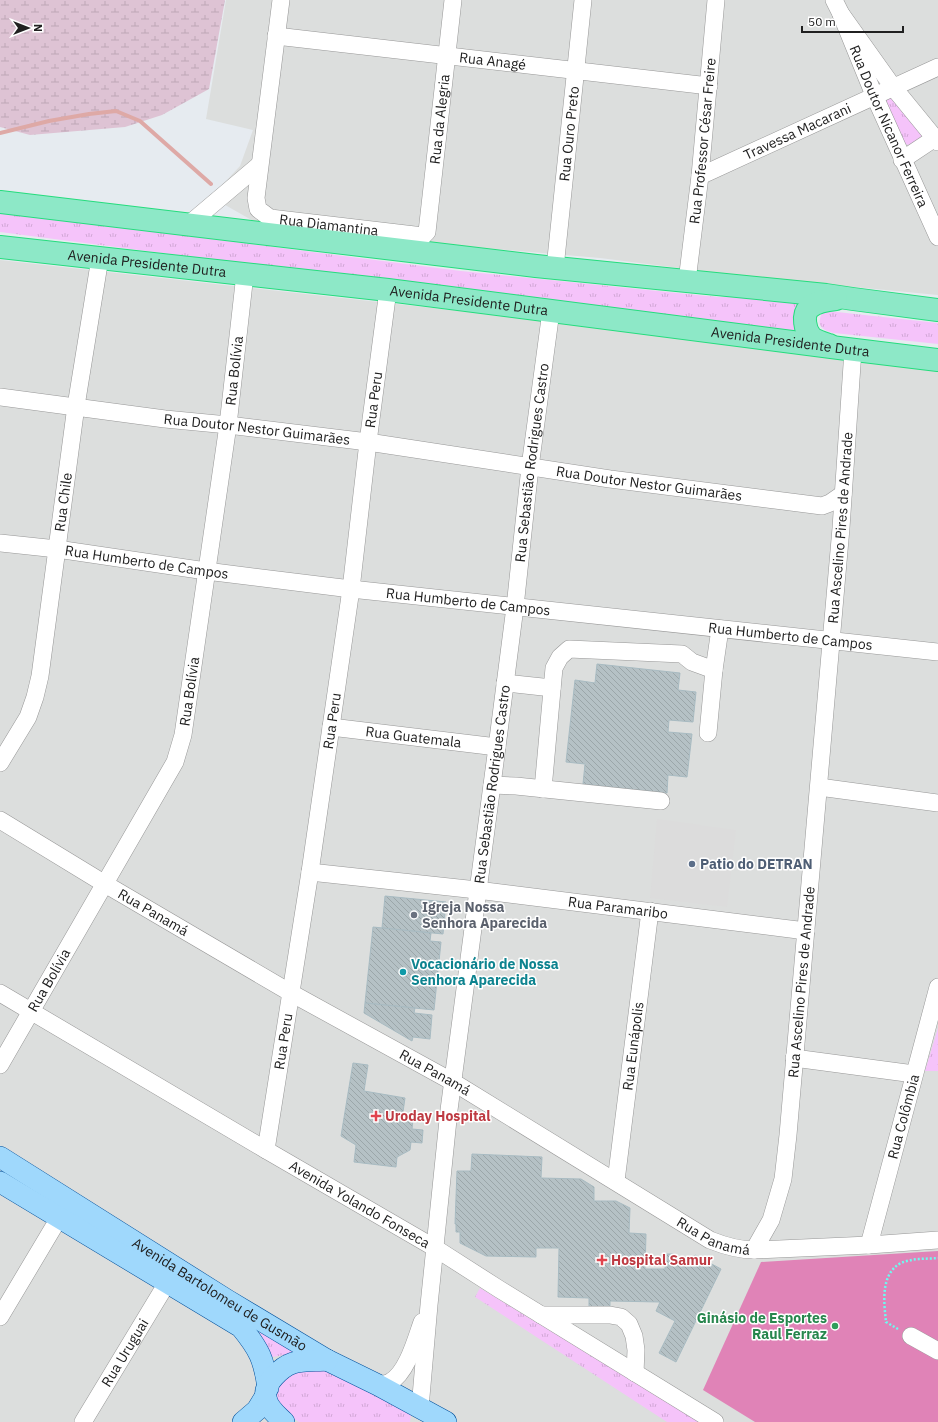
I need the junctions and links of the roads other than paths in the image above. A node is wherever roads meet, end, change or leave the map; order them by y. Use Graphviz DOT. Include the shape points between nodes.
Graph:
graph roads {
  1 [pos="281,0"];
  2 [pos="453,0"];
  3 [pos="583,0"];
  4 [pos="716,0"];
  5 [pos="838,7"];
  6 [pos="276,36"];
  7 [pos="447,55"];
  8 [pos="938,67"];
  9 [pos="576,71"];
  10 [pos="709,86"];
  11 [pos="893,86"];
  12 [pos="874,95"];
  13 [pos="936,140"];
  14 [pos="902,160"];
  15 [pos="259,165"];
  16 [pos="700,176"];
  17 [pos="0,202"];
  18 [pos="188,225"];
  19 [pos="423,236"];
  20 [pos="938,237"];
  21 [pos="0,247"];
  22 [pos="100,258"];
  23 [pos="555,268"];
  24 [pos="245,274"];
  25 [pos="688,281"];
  26 [pos="388,290"];
  27 [pos="853,299"];
  28 [pos="938,310"];
  29 [pos="551,311"];
  30 [pos="846,349"];
  31 [pos="938,360"];
  32 [pos="0,397"];
  33 [pos="76,406"];
  34 [pos="228,425"];
  35 [pos="368,442"];
  36 [pos="530,468"];
  37 [pos="843,494"];
  38 [pos="0,543"];
  39 [pos="57,549"];
  40 [pos="206,571"];
  41 [pos="351,589"];
  42 [pos="515,606"];
  43 [pos="720,629"];
  44 [pos="830,641"];
  45 [pos="938,652"];
  46 [pos="714,670"];
  47 [pos="505,683"];
  48 [pos="552,688"];
  49 [pos="331,727"];
  50 [pos="708,733"];
  51 [pos="497,747"];
  52 [pos="0,763"];
  53 [pos="492,785"];
  54 [pos="819,787"];
  55 [pos="542,788"];
  56 [pos="661,801"];
  57 [pos="938,802"];
  58 [pos="0,820"];
  59 [pos="310,872"];
  60 [pos="105,884"];
  61 [pos="477,890"];
  62 [pos="650,911"];
  63 [pos="806,931"];
  64 [pos="938,987"];
  65 [pos="0,993"];
  66 [pos="291,993"];
  67 [pos="32,1011"];
  68 [pos="794,1058"];
  69 [pos="0,1065"];
  70 [pos="914,1074"];
  71 [pos="453,1082"];
  72 [pos="266,1150"];
  73 [pos="0,1157"];
  74 [pos="616,1181"];
  75 [pos="0,1182"];
  76 [pos="59,1218"];
  77 [pos="938,1240"];
  78 [pos="869,1245"];
  79 [pos="435,1248"];
  80 [pos="754,1250"];
  81 [pos="167,1283"];
  82 [pos="429,1305"];
  83 [pos="541,1315"];
  84 [pos="0,1318"];
  85 [pos="911,1336"];
  86 [pos="938,1351"];
  87 [pos="327,1360"];
  88 [pos="635,1373"];
  89 [pos="378,1385"];
  90 [pos="266,1392"];
  91 [pos="420,1408"];
  92 [pos="83,1422"];
  93 [pos="243,1422"];
  94 [pos="284,1422"];
  95 [pos="446,1422"];
  96 [pos="715,1422"];
  1 -- 6 [label="street, Rua Diamantina"];
  2 -- 7 [label="street, Rua da Alegria"];
  3 -- 9 [label="street, Rua Ouro Preto"];
  4 -- 10 [label="street, Rua Professor César Freire"];
  5 -- 11 [label="street"];
  5 -- 12 [label="street, Rua Doutor Nicanor Ferreira"];
  6 -- 7 [label="street, Rua Anagé"];
  6 -- 15 [label="street, Rua Diamantina"];
  7 -- 9 [label="street, Rua Anagé"];
  7 -- 19 [label="street, Rua da Alegria" via="427,232"];
  8 -- 11 [label="street, Travessa Macarani"];
  9 -- 10 [label="street, Rua Anagé"];
  9 -- 23 [label="street, Rua Ouro Preto"];
  10 -- 16 [label="street, Rua Professor César Freire"];
  11 -- 12 [label="street, Travessa Macarani"];
  11 -- 13 [label="street"];
  12 -- 14 [label="street, Rua Doutor Nicanor Ferreira"];
  12 -- 16 [label="street, Travessa Macarani"];
  13 -- 14 [label="street"];
  14 -- 20 [label="street, Rua Doutor Nicanor Ferreira"];
  15 -- 18 [label="street"];
  15 -- 19 [label="street, Rua Diamantina" via="256,198 258,209 270,218"];
  16 -- 25 [label="street, Rua Professor César Freire"];
  17 -- 18 [label="highway"];
  18 -- 23 [label="highway"];
  21 -- 22 [label="highway, Avenida Presidente Dutra"];
  22 -- 24 [label="highway, Avenida Presidente Dutra"];
  22 -- 33 [label="street, Rua Chile"];
  23 -- 25 [label="highway"];
  24 -- 26 [label="highway, Avenida Presidente Dutra"];
  24 -- 34 [label="street, Rua Bolívia"];
  25 -- 27 [label="highway"];
  26 -- 29 [label="highway, Avenida Presidente Dutra"];
  26 -- 35 [label="street, Rua Peru"];
  27 -- 28 [label="highway"];
  27 -- 30 [label="highway" via="818,302 808,308 804,318 807,331 812,337 819,342"];
  29 -- 30 [label="highway, Avenida Presidente Dutra"];
  29 -- 36 [label="street, Rua Sebastião Rodrigues Castro"];
  30 -- 31 [label="highway, Avenida Presidente Dutra"];
  30 -- 37 [label="street, Rua Ascelino Pires de Andrade"];
  32 -- 33 [label="street, Rua Doutor Nestor Guimarães"];
  33 -- 34 [label="street, Rua Doutor Nestor Guimarães"];
  33 -- 39 [label="street, Rua Chile"];
  34 -- 35 [label="street, Rua Doutor Nestor Guimarães"];
  34 -- 40 [label="street, Rua Bolívia"];
  35 -- 36 [label="street, Rua Doutor Nestor Guimarães"];
  35 -- 41 [label="street, Rua Peru"];
  36 -- 37 [label="street, Rua Doutor Nestor Guimarães" via="822,506"];
  36 -- 42 [label="street, Rua Sebastião Rodrigues Castro"];
  37 -- 44 [label="street, Rua Ascelino Pires de Andrade"];
  38 -- 39 [label="street, Rua Humberto de Campos"];
  39 -- 40 [label="street, Rua Humberto de Campos"];
  39 -- 52 [label="street, Rua Chile" via="35,697 28,717"];
  40 -- 41 [label="street, Rua Humberto de Campos"];
  40 -- 60 [label="street, Rua Bolívia" via="180,750"];
  41 -- 42 [label="street, Rua Humberto de Campos"];
  41 -- 49 [label="street, Rua Peru"];
  42 -- 43 [label="street, Rua Humberto de Campos"];
  42 -- 47 [label="street, Rua Sebastião Rodrigues Castro"];
  43 -- 44 [label="street, Rua Humberto de Campos"];
  43 -- 46 [label="street"];
  44 -- 45 [label="street, Rua Humberto de Campos"];
  44 -- 54 [label="street, Rua Ascelino Pires de Andrade"];
  46 -- 48 [label="street" via="692,662 682,654 568,649 554,668"];
  46 -- 50 [label="street"];
  47 -- 48 [label="street"];
  47 -- 51 [label="street, Rua Sebastião Rodrigues Castro"];
  48 -- 55 [label="street"];
  49 -- 51 [label="street, Rua Guatemala"];
  49 -- 59 [label="street, Rua Peru"];
  51 -- 53 [label="street, Rua Sebastião Rodrigues Castro"];
  53 -- 55 [label="street"];
  53 -- 61 [label="street, Rua Sebastião Rodrigues Castro"];
  54 -- 57 [label="street"];
  54 -- 63 [label="street, Rua Ascelino Pires de Andrade"];
  55 -- 56 [label="street"];
  58 -- 60 [label="street, Rua Panamá"];
  59 -- 61 [label="street, Rua Paramaribo"];
  59 -- 66 [label="street, Rua Peru"];
  60 -- 66 [label="street, Rua Panamá"];
  60 -- 67 [label="street, Rua Bolívia"];
  61 -- 62 [label="street, Rua Paramaribo"];
  61 -- 71 [label="street, Rua Sebastião Rodrigues Castro"];
  62 -- 63 [label="street, Rua Paramaribo"];
  62 -- 74 [label="street, Rua Eunápolis"];
  63 -- 68 [label="street, Rua Ascelino Pires de Andrade"];
  64 -- 70 [label="street, Rua Colômbia"];
  65 -- 67 [label="street, Avenida Yolando Fonseca"];
  66 -- 71 [label="street, Rua Panamá"];
  66 -- 72 [label="street, Rua Peru"];
  67 -- 69 [label="street, Rua Bolívia"];
  67 -- 72 [label="street, Avenida Yolando Fonseca"];
  68 -- 70 [label="street"];
  68 -- 80 [label="street, Rua Ascelino Pires de Andrade" via="783,1179 771,1220"];
  70 -- 78 [label="street, Rua Colômbia"];
  71 -- 74 [label="street, Rua Panamá"];
  71 -- 79 [label="street, Rua Sebastião Rodrigues Castro"];
  72 -- 79 [label="street, Avenida Yolando Fonseca"];
  73 -- 87 [label="main road, Avenida Bartolomeu de Gusmão"];
  74 -- 80 [label="street, Rua Panamá" via="710,1240 727,1247"];
  75 -- 76 [label="main road, Avenida Bartolomeu de Gusmão"];
  76 -- 81 [label="main road, Avenida Bartolomeu de Gusmão"];
  76 -- 84 [label="street"];
  77 -- 78 [label="street, Rua Panamá"];
  78 -- 80 [label="street, Rua Panamá"];
  79 -- 82 [label="street, Rua Sebastião Rodrigues Castro"];
  79 -- 83 [label="street, Avenida Yolando Fonseca"];
  81 -- 90 [label="main road, Avenida Bartolomeu de Gusmão" via="241,1327 259,1352 265,1368"];
  81 -- 92 [label="street, Rua Uruguai"];
  82 -- 89 [label="street, Rua Sebastião Rodrigues Castro" via="399,1375 390,1382"];
  82 -- 91 [label="street, Rua Sebastião Rodrigues Castro"];
  83 -- 88 [label="street, Avenida Yolando Fonseca"];
  83 -- 88 [label="street" via="621,1317 630,1324 634,1336"];
  85 -- 86 [label="street"];
  87 -- 89 [label="main road, Avenida Bartolomeu de Gusmão"];
  87 -- 90 [label="main road" via="294,1363 275,1374"];
  88 -- 96 [label="street, Avenida Yolando Fonseca"];
  89 -- 91 [label="main road, Avenida Bartolomeu de Gusmão"];
  90 -- 93 [label="main road" via="257,1410"];
  90 -- 94 [label="main road" via="271,1410"];
  91 -- 95 [label="main road, Avenida Bartolomeu de Gusmão"];
}
